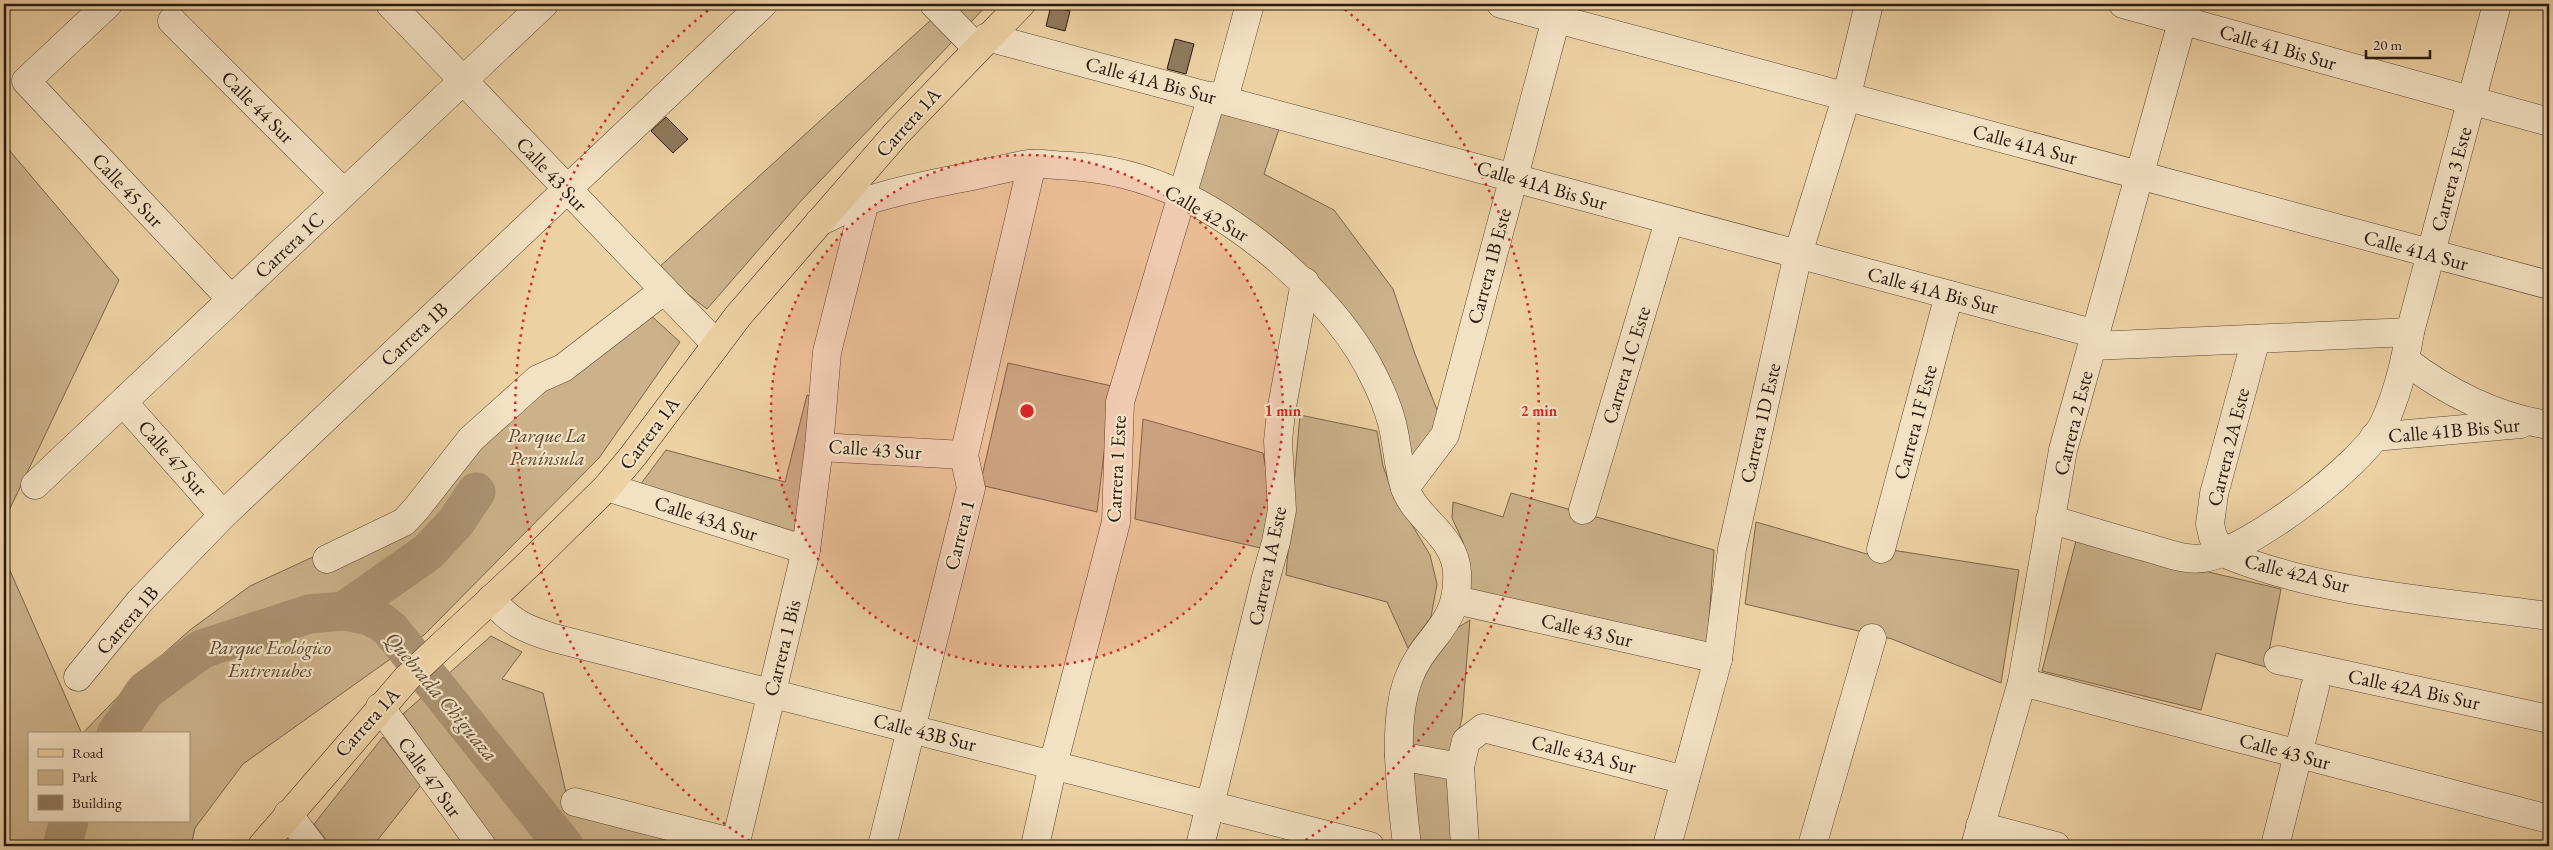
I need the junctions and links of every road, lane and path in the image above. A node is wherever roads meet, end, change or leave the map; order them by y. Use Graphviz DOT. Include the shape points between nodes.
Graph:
graph roads {
  1 [pos="108,4"];
  2 [pos="390,4"];
  3 [pos="544,4"];
  4 [pos="763,4"];
  5 [pos="934,4"];
  6 [pos="1021,4"];
  7 [pos="1250,4"];
  8 [pos="1501,4"];
  9 [pos="1870,4"];
  10 [pos="2123,4"];
  11 [pos="2497,4"];
  12 [pos="1558,11"];
  13 [pos="2184,12"];
  14 [pos="172,21"];
  15 [pos="982,43"];
  16 [pos="463,80"];
  17 [pos="1847,95"];
  18 [pos="1218,97"];
  19 [pos="2472,100"];
  20 [pos="2549,122"];
  21 [pos="1032,164"];
  22 [pos="2141,175"];
  23 [pos="1513,177"];
  24 [pos="566,190"];
  25 [pos="344,193"];
  26 [pos="1182,194"];
  27 [pos="865,201"];
  28 [pos="1669,221"];
  29 [pos="819,222"];
  30 [pos="2431,253"];
  31 [pos="1798,254"];
  32 [pos="1305,282"];
  33 [pos="2548,282"];
  34 [pos="663,291"];
  35 [pos="1949,294"];
  36 [pos="231,300"];
  37 [pos="2410,332"];
  38 [pos="2256,339"];
  39 [pos="2095,340"];
  40 [pos="716,344"];
  41 [pos="2405,360"];
  42 [pos="123,402"];
  43 [pos="2541,424"];
  44 [pos="2374,437"];
  45 [pos="820,447"];
  46 [pos="964,455"];
  47 [pos="35,486"];
  48 [pos="607,486"];
  49 [pos="1405,488"];
  50 [pos="1583,510"];
  51 [pos="223,515"];
  52 [pos="2050,519"];
  53 [pos="1881,549"];
  54 [pos="806,550"];
  55 [pos="2223,553"];
  56 [pos="327,559"];
  57 [pos="491,599"];
  58 [pos="1456,600"];
  59 [pos="2549,616"];
  60 [pos="1872,638"];
  61 [pos="1718,659"];
  62 [pos="2278,660"];
  63 [pos="78,677"];
  64 [pos="2022,682"];
  65 [pos="2315,687"];
  66 [pos="771,693"];
  67 [pos="380,707"];
  68 [pos="2549,718"];
  69 [pos="910,728"];
  70 [pos="2298,754"];
  71 [pos="1398,756"];
  72 [pos="1053,765"];
  73 [pos="1460,767"];
  74 [pos="1685,780"];
  75 [pos="575,802"];
  76 [pos="1210,805"];
  77 [pos="288,814"];
  78 [pos="2549,819"];
  79 [pos="1978,836"];
  80 [pos="735,844"];
  81 [pos="1361,845"];
  82 [pos="262,846"];
  83 [pos="312,846"];
  84 [pos="482,846"];
  85 [pos="882,846"];
  86 [pos="1034,846"];
  87 [pos="1200,846"];
  88 [pos="1407,846"];
  89 [pos="1465,846"];
  90 [pos="1667,846"];
  91 [pos="1812,846"];
  92 [pos="2056,846"];
  93 [pos="2275,846"];
  1 -- 36 [label="street, Calle 45 Sur" via="26,81"];
  2 -- 16 [label="street, Calle 43 Sur"];
  3 -- 16 [label="street, Carrera 1C"];
  4 -- 24 [label="street, Carrera 1B"];
  5 -- 15 [label="street"];
  6 -- 15 [label="main road, Carrera 1A"];
  7 -- 18 [label="street, Carrera 1 Este"];
  8 -- 12 [label="street, Calle 41A Sur"];
  9 -- 17 [label="street, Carrera 1D Este"];
  10 -- 13 [label="street, Calle 41 Bis Sur"];
  11 -- 19 [label="street, Carrera 3 Este"];
  12 -- 17 [label="street, Calle 41A Sur"];
  12 -- 23 [label="street, Carrera 1B Este"];
  13 -- 19 [label="street, Calle 41 Bis Sur"];
  13 -- 22 [label="street, Carrera 2 Este"];
  14 -- 25 [label="street, Calle 44 Sur"];
  15 -- 18 [label="street, Calle 41A Bis Sur"];
  15 -- 29 [label="main road, Carrera 1A"];
  16 -- 24 [label="street, Calle 43 Sur"];
  16 -- 25 [label="street, Carrera 1C"];
  17 -- 22 [label="street, Calle 41A Sur"];
  17 -- 31 [label="street, Carrera 1D Este"];
  18 -- 23 [label="street, Calle 41A Bis Sur"];
  18 -- 26 [label="street, Carrera 1 Este"];
  19 -- 20 [label="street, Calle 41 Bis Sur"];
  19 -- 30 [label="street, Carrera 3 Este"];
  21 -- 26 [label="street, Calle 42 Sur" via="1098,168 1146,180"];
  21 -- 27 [label="street, Calle 42 Sur"];
  21 -- 46 [label="street, Carrera 1"];
  22 -- 30 [label="street, Calle 41A Sur"];
  22 -- 39 [label="street, Carrera 2 Este"];
  23 -- 28 [label="street, Calle 41A Bis Sur"];
  23 -- 49 [label="street, Carrera 1B Este" via="1445,434"];
  24 -- 34 [label="street, Calle 43 Sur"];
  24 -- 51 [label="street, Carrera 1B"];
  25 -- 36 [label="street, Carrera 1C"];
  26 -- 32 [label="street, Calle 42 Sur" via="1241,229"];
  26 -- 72 [label="street, Carrera 1 Este" via="1120,402 1116,522"];
  27 -- 29 [label="street, Calle 42 Sur"];
  27 -- 45 [label="street, Calle 43 Sur" via="827,352"];
  28 -- 31 [label="street, Calle 41A Bis Sur"];
  28 -- 50 [label="street, Carrera 1C Este"];
  29 -- 40 [label="main road, Carrera 1A"];
  30 -- 33 [label="street, Calle 41A Sur"];
  30 -- 37 [label="street, Carrera 3 Este"];
  31 -- 35 [label="street, Calle 41A Bis Sur"];
  31 -- 61 [label="street, Carrera 1D Este" via="1732,549"];
  32 -- 49 [label="street, Calle 42 Sur" via="1350,339 1375,378 1392,423"];
  32 -- 76 [label="street, Carrera 1A Este" via="1278,440 1282,510"];
  34 -- 40 [label="street, Calle 43 Sur"];
  34 -- 56 [label="street" via="563,368 538,379 471,439 404,522"];
  35 -- 39 [label="street, Calle 41A Bis Sur"];
  35 -- 53 [label="street, Carrera 1F Este"];
  36 -- 42 [label="street, Carrera 1C"];
  37 -- 38 [label="street, Calle 41A Bis Sur"];
  37 -- 41 [label="street, Carrera 3 Este"];
  38 -- 39 [label="street, Calle 41A Bis Sur"];
  38 -- 55 [label="street, Carrera 2A Este" via="2214,494 2210,524 2213,537"];
  39 -- 52 [label="street, Carrera 2 Este" via="2064,450"];
  40 -- 48 [label="main road, Carrera 1A"];
  41 -- 43 [label="street" via="2487,408"];
  41 -- 44 [label="street, Carrera 3 Este" via="2384,424"];
  42 -- 47 [label="street, Carrera 1C"];
  42 -- 51 [label="street, Calle 47 Sur"];
  43 -- 44 [label="street, Calle 41B Bis Sur"];
  44 -- 55 [label="street, Carrera 3 Este" via="2327,486 2273,524"];
  45 -- 46 [label="street, Calle 43 Sur"];
  45 -- 54 [label="street, Carrera 1 Bis"];
  46 -- 69 [label="street, Carrera 1" via="971,488"];
  48 -- 54 [label="street, Calle 43A Sur"];
  48 -- 57 [label="main road, Carrera 1A"];
  49 -- 58 [label="street, Calle 42 Sur" via="1417,510 1443,536 1450,549 1457,569"];
  51 -- 63 [label="street, Carrera 1B" via="140,601"];
  52 -- 55 [label="street, Calle 42A Sur" via="2179,556 2203,559"];
  52 -- 64 [label="street, Carrera 2 Este"];
  54 -- 66 [label="street, Carrera 1 Bis"];
  55 -- 59 [label="street, Calle 42A Sur" via="2293,577 2387,594"];
  57 -- 66 [label="street, Calle 43B Sur" via="506,617 537,633"];
  57 -- 67 [label="main road, Carrera 1A"];
  58 -- 61 [label="street, Calle 43 Sur"];
  58 -- 71 [label="street" via="1448,621 1427,646 1408,679"];
  60 -- 91 [label="street"];
  61 -- 74 [label="street, Carrera 1D Este"];
  62 -- 68 [label="street, Calle 42A Bis Sur"];
  64 -- 70 [label="street, Calle 43 Sur"];
  64 -- 79 [label="street, Carrera 2 Este"];
  65 -- 70 [label="street"];
  66 -- 69 [label="street, Calle 43B Sur"];
  66 -- 80 [label="street, Carrera 1 Bis"];
  67 -- 77 [label="main road, Carrera 1A"];
  67 -- 84 [label="street, Calle 47 Sur"];
  69 -- 72 [label="street, Calle 43B Sur"];
  69 -- 85 [label="street, Carrera 1"];
  70 -- 78 [label="street, Calle 43 Sur"];
  70 -- 93 [label="street"];
  71 -- 73 [label="street"];
  71 -- 88 [label="street"];
  72 -- 76 [label="street, Calle 43B Sur"];
  72 -- 86 [label="street, Carrera 1 Este"];
  73 -- 74 [label="street, Calle 43A Sur" via="1466,741 1483,728"];
  73 -- 89 [label="street"];
  74 -- 90 [label="street, Carrera 1D Este"];
  75 -- 80 [label="street"];
  76 -- 81 [label="street, Calle 43B Sur"];
  76 -- 87 [label="street, Carrera 1A Este"];
  77 -- 82 [label="main road, Carrera 1A"];
  77 -- 83 [label="street"];
  79 -- 92 [label="street"];
}
